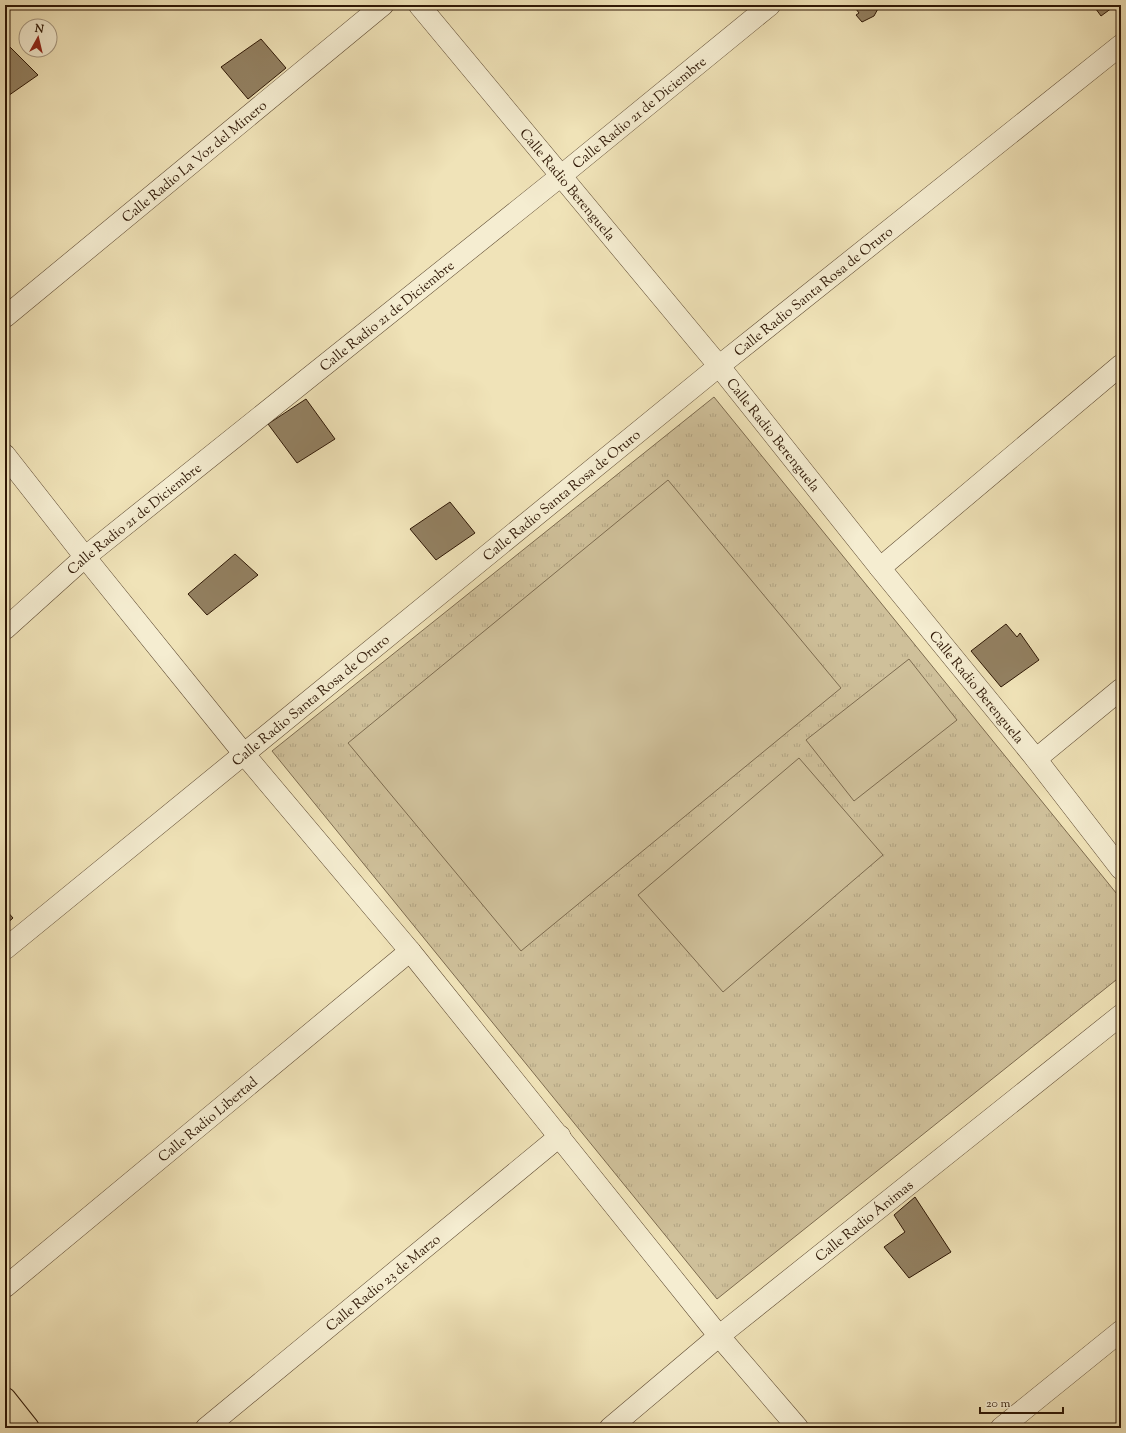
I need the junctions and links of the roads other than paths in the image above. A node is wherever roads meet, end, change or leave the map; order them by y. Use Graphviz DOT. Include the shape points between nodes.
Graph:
graph roads {
  1 [pos="383,5"];
  2 [pos="419,5"];
  3 [pos="770,5"];
  4 [pos="1121,45"];
  5 [pos="562,175"];
  6 [pos="5,317"];
  7 [pos="1121,365"];
  8 [pos="719,366"];
  9 [pos="5,455"];
  10 [pos="85,557"];
  11 [pos="880,568"];
  12 [pos="5,629"];
  13 [pos="1121,689"];
  14 [pos="244,754"];
  15 [pos="1036,759"];
  16 [pos="1121,870"];
  17 [pos="5,949"];
  18 [pos="410,951"];
  19 [pos="1121,1015"];
  20 [pos="560,1136"];
  21 [pos="5,1287"];
  22 [pos="1121,1331"];
  23 [pos="719,1336"];
  24 [pos="5,1399"];
  25 [pos="28,1428"];
  26 [pos="206,1428"];
  27 [pos="610,1428"];
  28 [pos="798,1428"];
  29 [pos="1001,1428"];
  1 -- 6 [label="street, Calle Radio La Voz del Minero"];
  2 -- 5 [label="street, Calle Radio Berenguela"];
  3 -- 5 [label="street, Calle Radio 21 de Diciembre"];
  4 -- 8 [label="street, Calle Radio Santa Rosa de Oruro"];
  5 -- 8 [label="street, Calle Radio Berenguela"];
  5 -- 10 [label="street, Calle Radio 21 de Diciembre"];
  7 -- 11 [label="street"];
  8 -- 11 [label="street, Calle Radio Berenguela"];
  8 -- 14 [label="street, Calle Radio Santa Rosa de Oruro"];
  9 -- 10 [label="street"];
  10 -- 12 [label="street, Calle Radio 21 de Diciembre"];
  10 -- 14 [label="street"];
  11 -- 15 [label="street, Calle Radio Berenguela"];
  13 -- 15 [label="street"];
  14 -- 17 [label="street, Calle Radio Santa Rosa de Oruro"];
  14 -- 18 [label="street"];
  15 -- 16 [label="street, Calle Radio Berenguela"];
  18 -- 20 [label="street"];
  18 -- 21 [label="street, Calle Radio Libertad"];
  19 -- 23 [label="street, Calle Radio Ánimas"];
  20 -- 23 [label="street"];
  20 -- 26 [label="street, Calle Radio 23 de Marzo"];
  22 -- 29 [label="street"];
  23 -- 27 [label="street, Calle Radio Ánimas"];
  23 -- 28 [label="street"];
  24 -- 25 [label="main road"];
}
